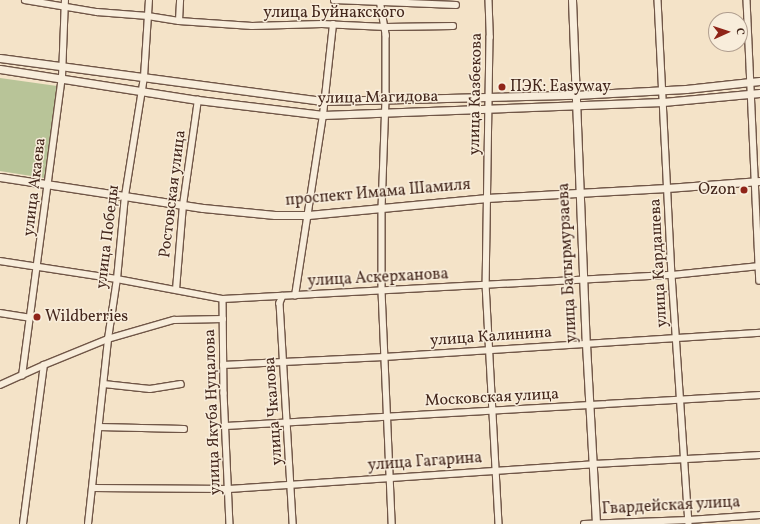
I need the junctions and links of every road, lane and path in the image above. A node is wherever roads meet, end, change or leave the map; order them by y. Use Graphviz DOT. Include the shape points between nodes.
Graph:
graph roads {
  1 [pos="25,0"];
  2 [pos="149,0"];
  3 [pos="180,0"];
  4 [pos="334,0"];
  5 [pos="489,0"];
  6 [pos="572,0"];
  7 [pos="658,0"];
  8 [pos="746,0"];
  9 [pos="380,1"];
  10 [pos="65,3"];
  11 [pos="456,5"];
  12 [pos="148,16"];
  13 [pos="179,22"];
  14 [pos="333,25"];
  15 [pos="453,26"];
  16 [pos="386,27"];
  17 [pos="0,58"];
  18 [pos="63,65"];
  19 [pos="0,69"];
  20 [pos="62,77"];
  21 [pos="144,77"];
  22 [pos="760,81"];
  23 [pos="749,82"];
  24 [pos="662,90"];
  25 [pos="142,92"];
  26 [pos="760,93"];
  27 [pos="750,94"];
  28 [pos="575,95"];
  29 [pos="490,97"];
  30 [pos="198,100"];
  31 [pos="386,100"];
  32 [pos="324,102"];
  33 [pos="663,102"];
  34 [pos="576,106"];
  35 [pos="490,109"];
  36 [pos="386,113"];
  37 [pos="323,115"];
  38 [pos="0,177"];
  39 [pos="758,181"];
  40 [pos="48,184"];
  41 [pos="667,188"];
  42 [pos="579,192"];
  43 [pos="125,196"];
  44 [pos="486,198"];
  45 [pos="183,205"];
  46 [pos="382,207"];
  47 [pos="308,215"];
  48 [pos="0,261"];
  49 [pos="760,266"];
  50 [pos="37,267"];
  51 [pos="672,275"];
  52 [pos="117,279"];
  53 [pos="583,279"];
  54 [pos="760,280"];
  55 [pos="486,284"];
  56 [pos="176,290"];
  57 [pos="382,290"];
  58 [pos="283,296"];
  59 [pos="295,296"];
  60 [pos="223,299"];
  61 [pos="0,313"];
  62 [pos="30,318"];
  63 [pos="223,318"];
  64 [pos="760,333"];
  65 [pos="676,338"];
  66 [pos="108,339"];
  67 [pos="586,344"];
  68 [pos="489,350"];
  69 [pos="384,357"];
  70 [pos="284,362"];
  71 [pos="44,365"];
  72 [pos="223,365"];
  73 [pos="22,376"];
  74 [pos="104,384"];
  75 [pos="181,384"];
  76 [pos="0,385"];
  77 [pos="760,395"];
  78 [pos="680,400"];
  79 [pos="589,405"];
  80 [pos="492,411"];
  81 [pos="387,417"];
  82 [pos="288,423"];
  83 [pos="226,426"];
  84 [pos="99,427"];
  85 [pos="184,429"];
  86 [pos="760,455"];
  87 [pos="684,459"];
  88 [pos="593,464"];
  89 [pos="496,470"];
  90 [pos="390,478"];
  91 [pos="292,484"];
  92 [pos="93,488"];
  93 [pos="229,489"];
  94 [pos="760,515"];
  95 [pos="689,522"];
  96 [pos="23,524"];
  97 [pos="88,524"];
  98 [pos="230,524"];
  99 [pos="293,524"];
  100 [pos="392,524"];
  101 [pos="499,524"];
  102 [pos="584,524"];
  103 [pos="596,524"];
  1 -- 10 [label="street, улица Буйнакского"];
  2 -- 12 [label="street, улица Победы"];
  3 -- 13 [label="street"];
  4 -- 9 [label="street"];
  5 -- 29 [label="street, улица Казбекова"];
  6 -- 28 [label="main road, улица Батырмурзаева"];
  7 -- 24 [label="street, улица Кардашева"];
  8 -- 23 [label="street"];
  9 -- 11 [label="street"];
  9 -- 16 [label="street"];
  10 -- 12 [label="street, улица Буйнакского" via="97,12"];
  10 -- 18 [label="street, улица Акаева"];
  12 -- 13 [label="street, улица Буйнакского"];
  12 -- 21 [label="street, улица Победы"];
  13 -- 14 [label="street, улица Буйнакского" via="252,26"];
  14 -- 16 [label="street, улица Буйнакского"];
  14 -- 32 [label="street"];
  15 -- 16 [label="street, улица Буйнакского"];
  16 -- 31 [label="street"];
  17 -- 18 [label="main road, улица Магидова"];
  18 -- 20 [label="street, улица Акаева"];
  18 -- 21 [label="main road, улица Магидова"];
  19 -- 20 [label="main road, улица Магидова"];
  20 -- 25 [label="main road, улица Магидова"];
  20 -- 40 [label="street, улица Акаева"];
  21 -- 25 [label="street, улица Победы"];
  21 -- 32 [label="main road, улица Магидова"];
  22 -- 23 [label="main road, улица Магидова"];
  23 -- 24 [label="main road, улица Магидова"];
  23 -- 27 [label="street"];
  24 -- 28 [label="main road, улица Магидова"];
  24 -- 33 [label="street, улица Кардашева"];
  25 -- 30 [label="main road, улица Магидова"];
  25 -- 43 [label="street, улица Победы"];
  26 -- 27 [label="main road, улица Магидова"];
  27 -- 33 [label="main road, улица Магидова"];
  27 -- 39 [label="street"];
  28 -- 29 [label="main road, улица Магидова"];
  28 -- 34 [label="main road, улица Батырмурзаева"];
  29 -- 31 [label="main road, улица Магидова"];
  29 -- 35 [label="street, улица Казбекова"];
  30 -- 37 [label="main road, улица Магидова"];
  30 -- 45 [label="street, Ростовская улица"];
  31 -- 32 [label="main road, улица Магидова"];
  31 -- 36 [label="street"];
  32 -- 37 [label="street"];
  33 -- 34 [label="main road, улица Магидова"];
  33 -- 41 [label="street, улица Кардашева"];
  34 -- 35 [label="main road, улица Магидова"];
  34 -- 42 [label="main road, улица Батырмурзаева"];
  35 -- 36 [label="main road, улица Магидова"];
  35 -- 44 [label="street, улица Казбекова"];
  36 -- 37 [label="main road, улица Магидова"];
  36 -- 46 [label="street"];
  37 -- 47 [label="street"];
  38 -- 40 [label="main road, проспект Имама Шамиля"];
  39 -- 41 [label="main road, проспект Имама Шамиля"];
  39 -- 49 [label="street"];
  40 -- 43 [label="main road, проспект Имама Шамиля"];
  40 -- 50 [label="street, улица Акаева"];
  41 -- 42 [label="main road, проспект Имама Шамиля"];
  41 -- 51 [label="street, улица Кардашева"];
  42 -- 44 [label="main road, проспект Имама Шамиля"];
  42 -- 53 [label="main road, улица Батырмурзаева"];
  43 -- 45 [label="main road, проспект Имама Шамиля"];
  43 -- 52 [label="street, улица Победы"];
  44 -- 46 [label="main road, проспект Имама Шамиля"];
  44 -- 55 [label="street, улица Казбекова"];
  45 -- 47 [label="main road, проспект Имама Шамиля" via="275,215"];
  45 -- 56 [label="street, Ростовская улица"];
  46 -- 47 [label="main road, проспект Имама Шамиля"];
  46 -- 57 [label="street"];
  47 -- 59 [label="street"];
  48 -- 50 [label="street, улица Аскерханова"];
  49 -- 51 [label="street, улица Аскерханова"];
  49 -- 54 [label="street"];
  50 -- 52 [label="street, улица Аскерханова"];
  50 -- 62 [label="street, улица Акаева"];
  51 -- 53 [label="street, улица Аскерханова"];
  51 -- 65 [label="street, улица Кардашева"];
  52 -- 56 [label="street, улица Аскерханова"];
  52 -- 66 [label="street, улица Победы"];
  53 -- 55 [label="street, улица Аскерханова"];
  53 -- 67 [label="main road, улица Батырмурзаева"];
  55 -- 57 [label="street, улица Аскерханова"];
  55 -- 68 [label="street, улица Казбекова"];
  56 -- 60 [label="street, улица Аскерханова"];
  57 -- 59 [label="street, улица Аскерханова"];
  57 -- 69 [label="street"];
  58 -- 59 [label="street, улица Аскерханова"];
  58 -- 60 [label="street, улица Аскерханова"];
  58 -- 70 [label="street, улица Чкалова" via="280,303"];
  60 -- 63 [label="street, улица Якуба Нуцалова"];
  61 -- 62 [label="street"];
  62 -- 73 [label="street, улица Акаева"];
  63 -- 66 [label="street" via="174,320"];
  63 -- 72 [label="street, улица Якуба Нуцалова"];
  64 -- 65 [label="street, улица Калинина"];
  65 -- 67 [label="street, улица Калинина"];
  65 -- 78 [label="street, улица Кардашева"];
  66 -- 71 [label="street"];
  66 -- 74 [label="street, улица Победы"];
  67 -- 68 [label="street, улица Калинина"];
  67 -- 79 [label="main road, улица Батырмурзаева"];
  68 -- 69 [label="street, улица Калинина"];
  68 -- 80 [label="street, улица Казбекова"];
  69 -- 70 [label="street, улица Калинина"];
  69 -- 81 [label="street"];
  70 -- 72 [label="street, улица Калинина"];
  70 -- 82 [label="street, улица Чкалова"];
  71 -- 73 [label="street"];
  71 -- 96 [label="street"];
  72 -- 83 [label="street, улица Якуба Нуцалова"];
  73 -- 76 [label="street"];
  74 -- 75 [label="street" via="150,389"];
  74 -- 84 [label="street, улица Победы"];
  77 -- 78 [label="street, Московская улица"];
  78 -- 79 [label="street, Московская улица"];
  78 -- 87 [label="street, улица Кардашева"];
  79 -- 80 [label="street, Московская улица"];
  79 -- 88 [label="main road, улица Батырмурзаева"];
  80 -- 81 [label="street, Московская улица"];
  80 -- 89 [label="street, улица Казбекова"];
  81 -- 82 [label="street, Московская улица"];
  81 -- 90 [label="street"];
  82 -- 83 [label="street, Московская улица"];
  82 -- 91 [label="street, улица Чкалова"];
  83 -- 93 [label="street, улица Якуба Нуцалова"];
  84 -- 85 [label="street"];
  84 -- 92 [label="street, улица Победы"];
  86 -- 87 [label="street, улица Гагарина"];
  87 -- 88 [label="street, улица Гагарина"];
  87 -- 95 [label="street, улица Кардашева"];
  88 -- 89 [label="street, улица Гагарина"];
  88 -- 103 [label="main road, улица Батырмурзаева"];
  89 -- 90 [label="street, улица Гагарина"];
  89 -- 101 [label="street, улица Казбекова"];
  90 -- 91 [label="street, улица Гагарина"];
  90 -- 100 [label="street"];
  91 -- 93 [label="street, улица Гагарина"];
  91 -- 99 [label="street, улица Чкалова"];
  92 -- 93 [label="street, улица Гагарина"];
  92 -- 97 [label="street, улица Победы"];
  93 -- 98 [label="street, улица Якуба Нуцалова"];
  94 -- 95 [label="street, Гвардейская улица"];
  95 -- 103 [label="street, Гвардейская улица"];
  102 -- 103 [label="street, Гвардейская улица"];
}
